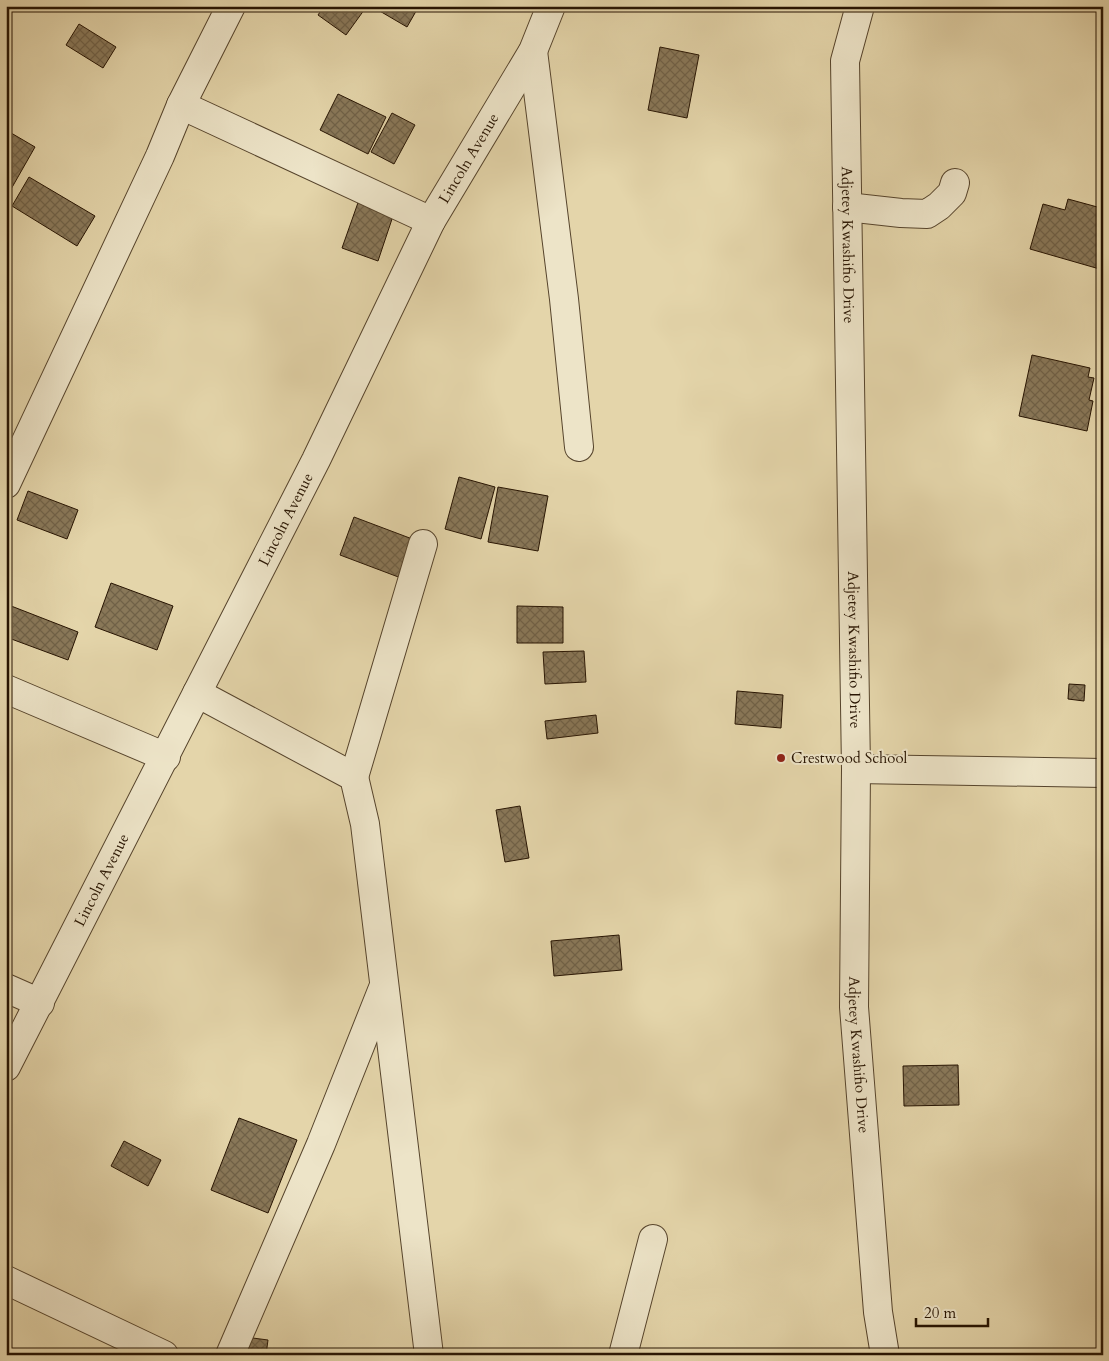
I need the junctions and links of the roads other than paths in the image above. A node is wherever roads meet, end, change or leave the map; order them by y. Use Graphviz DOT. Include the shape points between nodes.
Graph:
graph roads {
  1 [pos="232,6"];
  2 [pos="550,6"];
  3 [pos="860,6"];
  4 [pos="533,51"];
  5 [pos="181,105"];
  6 [pos="955,183"];
  7 [pos="847,207"];
  8 [pos="431,221"];
  9 [pos="579,447"];
  10 [pos="6,484"];
  11 [pos="423,544"];
  12 [pos="6,689"];
  13 [pos="197,694"];
  14 [pos="166,757"];
  15 [pos="856,769"];
  16 [pos="1103,773"];
  17 [pos="354,777"];
  18 [pos="384,984"];
  19 [pos="6,988"];
  20 [pos="40,1003"];
  21 [pos="6,1066"];
  22 [pos="653,1239"];
  23 [pos="6,1280"];
  24 [pos="164,1355"];
  25 [pos="230,1355"];
  26 [pos="429,1355"];
  27 [pos="623,1355"];
  28 [pos="885,1355"];
  1 -- 5 [label="street"];
  2 -- 4 [label="street, Lincoln Avenue"];
  3 -- 7 [label="street, Adjetey Kwashifio Drive" via="845,61"];
  4 -- 8 [label="street, Lincoln Avenue"];
  4 -- 9 [label="street"];
  5 -- 8 [label="street"];
  5 -- 10 [label="street"];
  6 -- 7 [label="street" via="952,194 927,214"];
  7 -- 15 [label="street, Adjetey Kwashifio Drive"];
  8 -- 13 [label="street, Lincoln Avenue" via="316,460"];
  11 -- 17 [label="street"];
  12 -- 14 [label="street"];
  13 -- 14 [label="street, Lincoln Avenue"];
  13 -- 17 [label="street"];
  14 -- 20 [label="street, Lincoln Avenue"];
  15 -- 16 [label="street"];
  15 -- 28 [label="street, Adjetey Kwashifio Drive" via="854,1007 878,1312"];
  17 -- 18 [label="street" via="365,824"];
  18 -- 25 [label="street" via="321,1144"];
  18 -- 26 [label="street"];
  19 -- 20 [label="street"];
  20 -- 21 [label="street, Lincoln Avenue"];
  22 -- 27 [label="street"];
  23 -- 24 [label="street"];
}
